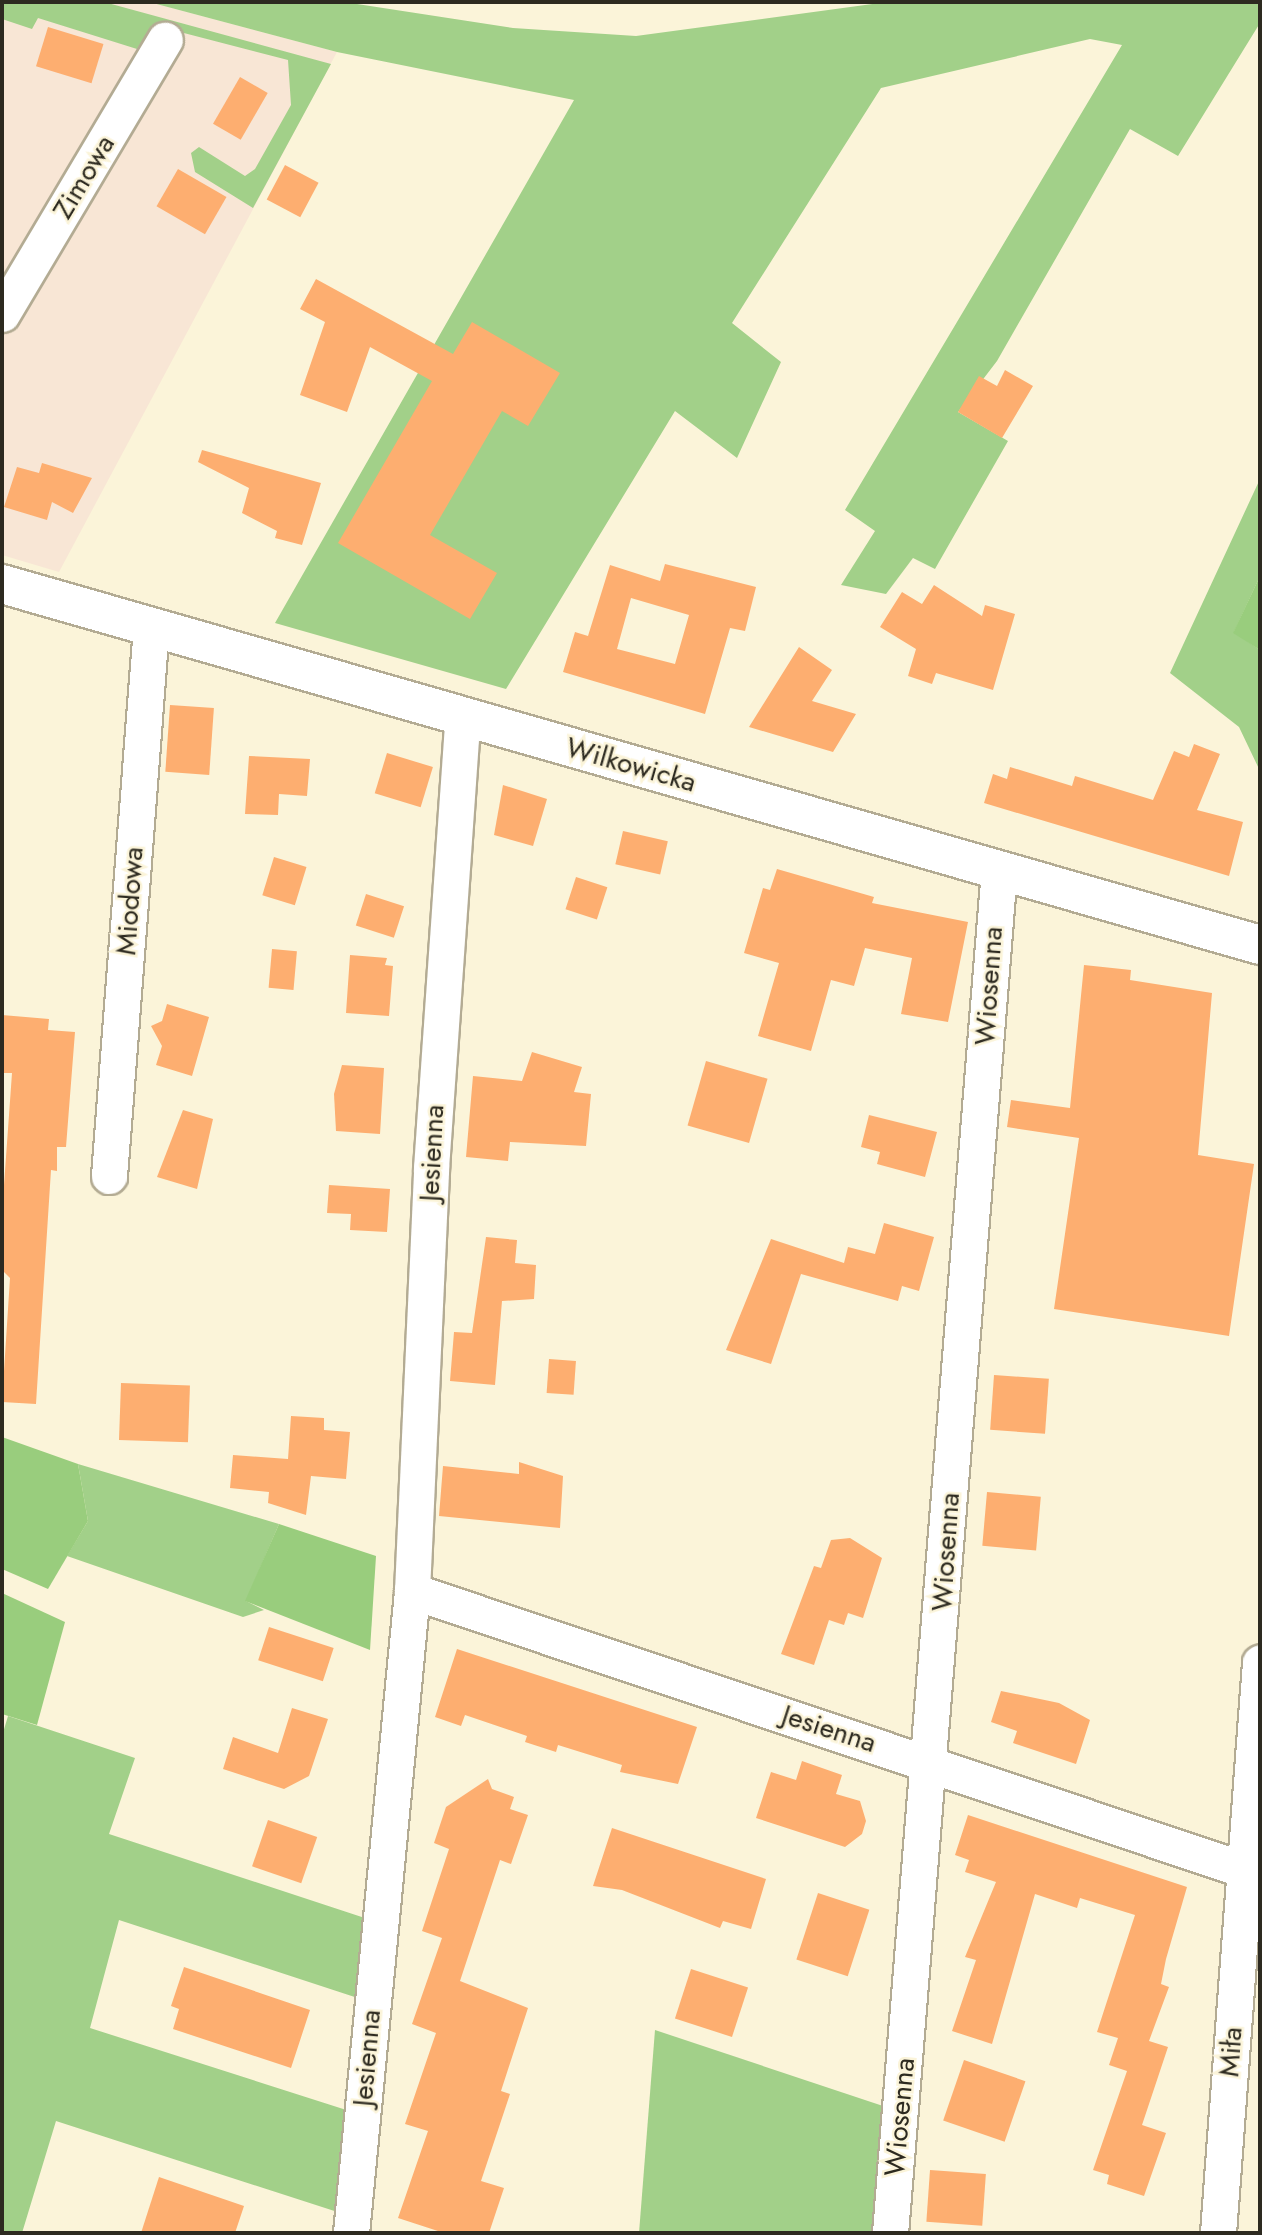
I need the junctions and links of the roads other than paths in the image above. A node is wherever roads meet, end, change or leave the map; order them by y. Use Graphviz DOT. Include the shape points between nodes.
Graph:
graph roads {
  1 [pos="164,40"];
  2 [pos="2,314"];
  3 [pos="2,584"];
  4 [pos="151,626"];
  5 [pos="463,716"];
  6 [pos="999,870"];
  7 [pos="1260,945"];
  8 [pos="108,1175"];
  9 [pos="412,1591"];
  10 [pos="1260,1663"];
  11 [pos="930,1762"];
  12 [pos="1252,1873"];
  13 [pos="351,2233"];
  14 [pos="890,2233"];
  15 [pos="1218,2233"];
  1 -- 2 [label="street, Zimowa"];
  3 -- 4 [label="main road, Wilkowicka"];
  4 -- 5 [label="main road, Wilkowicka"];
  4 -- 8 [label="street, Miodowa"];
  5 -- 6 [label="main road, Wilkowicka"];
  5 -- 9 [label="street, Jesienna" via="430,1168"];
  6 -- 7 [label="main road, Wilkowicka"];
  6 -- 11 [label="street, Wiosenna"];
  9 -- 11 [label="street, Jesienna"];
  9 -- 13 [label="street, Jesienna"];
  10 -- 12 [label="street, Miła"];
  11 -- 12 [label="street, Jesienna"];
  11 -- 14 [label="street, Wiosenna"];
  12 -- 15 [label="street, Miła"];
}
